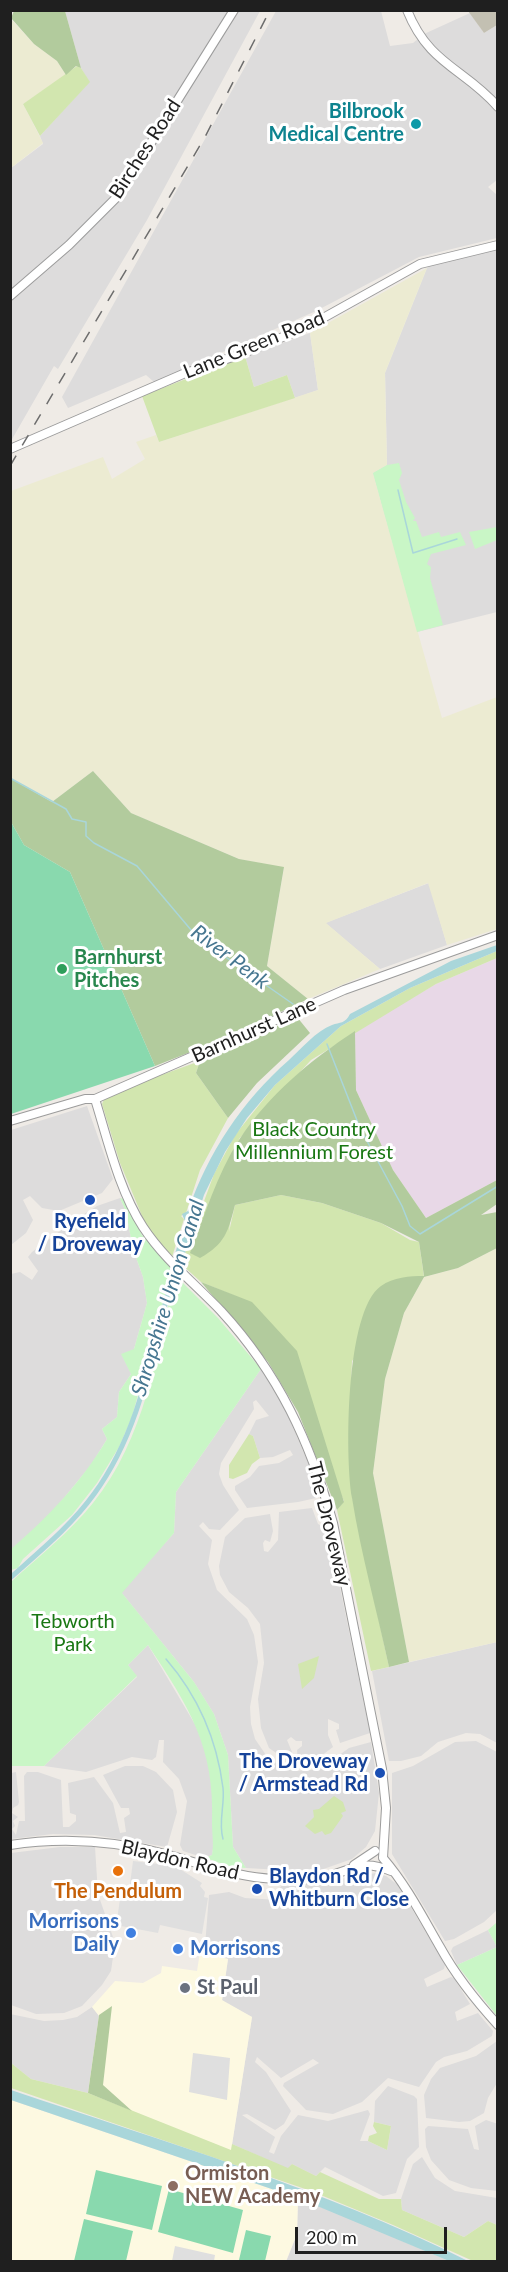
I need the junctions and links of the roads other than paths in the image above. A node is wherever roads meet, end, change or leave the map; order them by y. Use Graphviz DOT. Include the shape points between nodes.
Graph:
graph roads {
  1 [pos="234,10"];
  2 [pos="407,10"];
  3 [pos="498,107"];
  4 [pos="498,245"];
  5 [pos="10,296"];
  6 [pos="10,449"];
  7 [pos="498,935"];
  8 [pos="94,1099"];
  9 [pos="10,1121"];
  10 [pos="10,1845"];
  11 [pos="377,1858"];
  12 [pos="498,2025"];
  1 -- 5 [label="street, Birches Road" via="117,197"];
  2 -- 3 [label="street" via="417,33 435,56"];
  4 -- 6 [label="street, Lane Green Road" via="420,264 307,327 183,374"];
  7 -- 8 [label="street, Barnhurst Lane" via="344,990"];
  8 -- 9 [label="street, Barnhurst Lane"];
  8 -- 11 [label="street, The Droveway" via="133,1209 152,1240 242,1336 285,1398 302,1429 324,1487 382,1769 386,1809"];
  10 -- 11 [label="street, Blaydon Road" via="99,1842 140,1848 227,1873 297,1880 317,1878"];
  11 -- 12 [label="street" via="396,1873 472,1996"];
}
